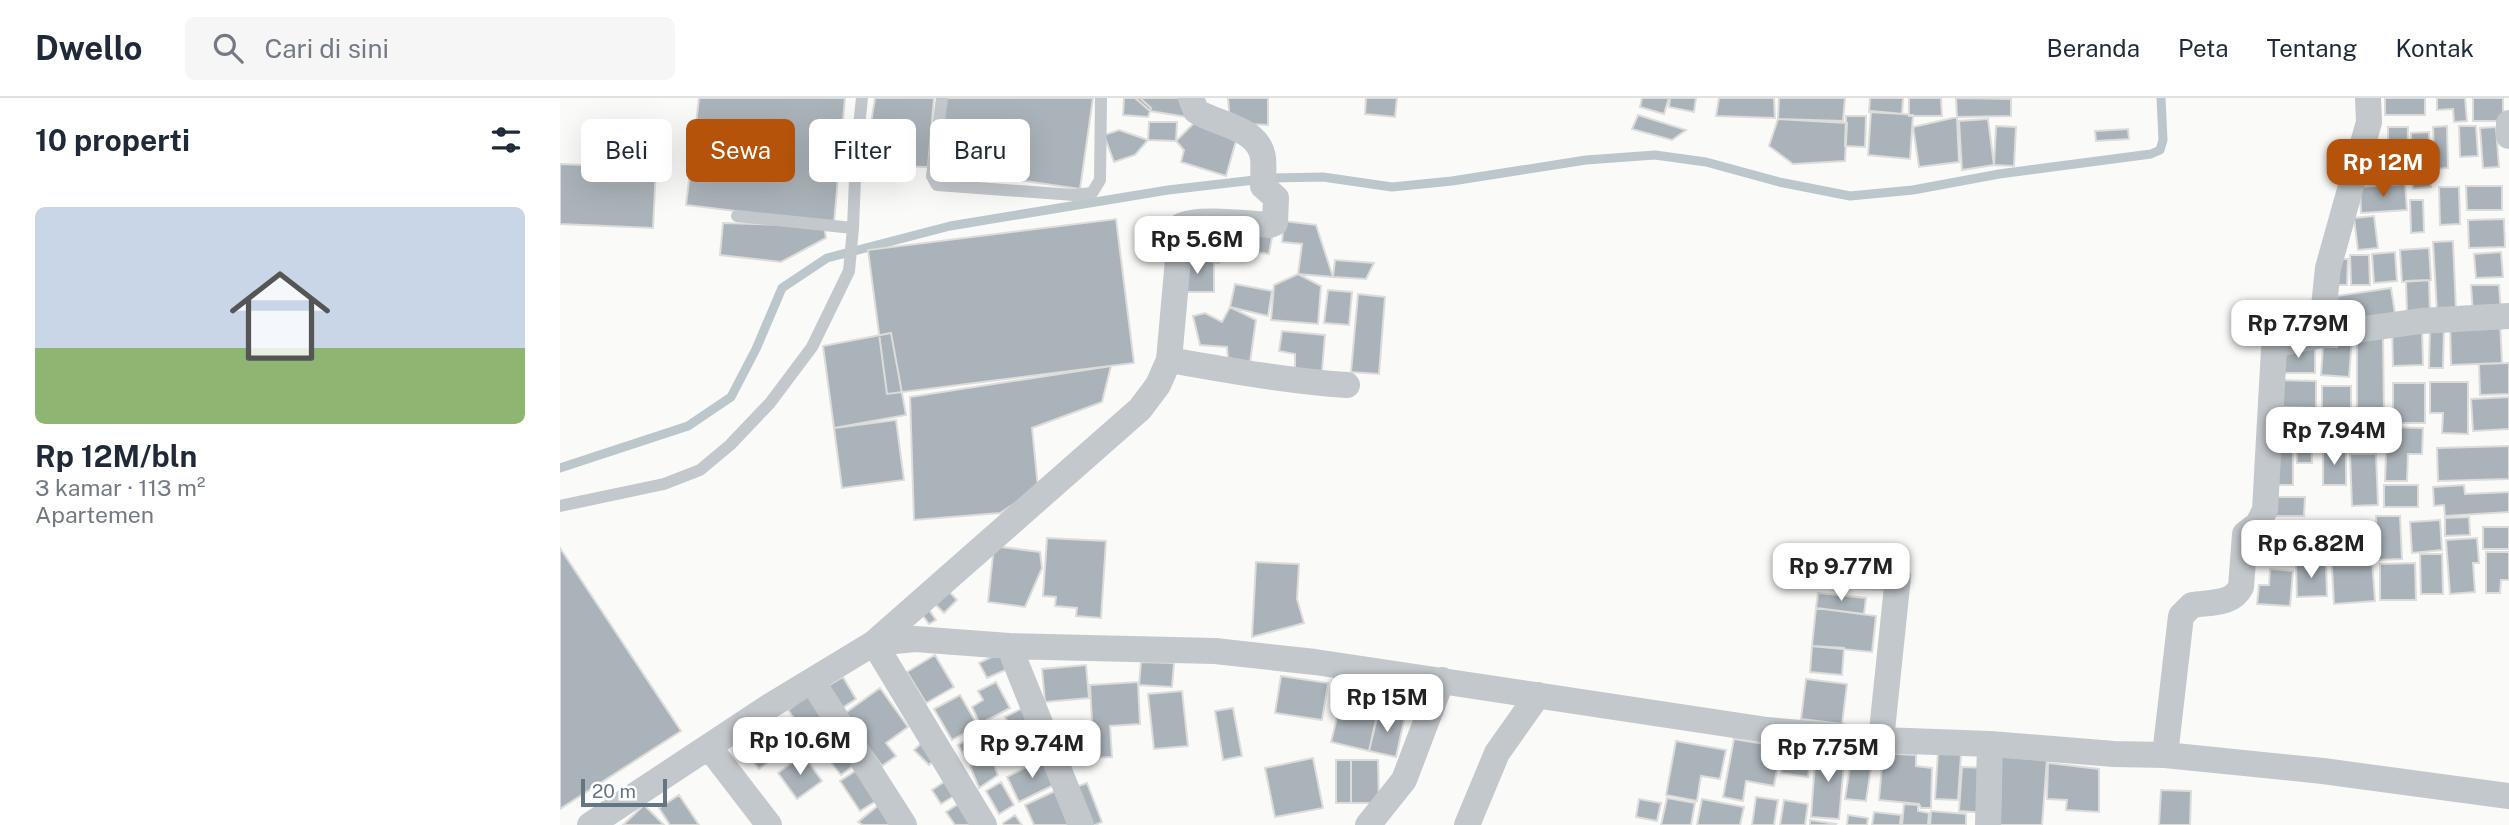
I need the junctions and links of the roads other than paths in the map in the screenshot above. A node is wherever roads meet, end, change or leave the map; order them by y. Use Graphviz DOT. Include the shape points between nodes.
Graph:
graph roads {
  1 [pos="862,98"];
  2 [pos="942,98"];
  3 [pos="1101,98"];
  4 [pos="1191,98"];
  5 [pos="2368,98"];
  6 [pos="2509,123"];
  7 [pos="2509,136"];
  8 [pos="737,216"];
  9 [pos="853,231"];
  10 [pos="2509,316"];
  11 [pos="2321,335"];
  12 [pos="1169,360"];
  13 [pos="1347,384"];
  14 [pos="560,506"];
  15 [pos="1898,577"];
  16 [pos="874,643"];
  17 [pos="1009,646"];
  18 [pos="1443,680"];
  19 [pos="812,681"];
  20 [pos="1538,695"];
  21 [pos="1881,740"];
  22 [pos="1990,744"];
  23 [pos="709,747"];
  24 [pos="2165,755"];
  25 [pos="2509,796"];
  26 [pos="600,822"];
  27 [pos="769,825"];
  28 [pos="905,825"];
  29 [pos="984,825"];
  30 [pos="1081,825"];
  31 [pos="1368,825"];
  32 [pos="1467,825"];
  33 [pos="1988,825"];
  1 -- 9 [label="lane"];
  2 -- 3 [label="lane" via="932,176 937,186 1074,195 1092,193 1100,180"];
  4 -- 12 [label="street" via="1201,115 1246,132 1261,149 1263,178 1276,198 1277,214 1274,225 1181,226"];
  5 -- 11 [label="street" via="2369,122 2328,268"];
  6 -- 7 [label="street"];
  8 -- 9 [label="lane"];
  9 -- 14 [label="lane" via="849,271 812,346 770,403 730,445 700,470 664,484"];
  10 -- 11 [label="street" via="2421,321"];
  11 -- 24 [label="street" via="2278,344 2274,349 2264,516 2245,534 2238,594 2232,600 2192,605 2181,617"];
  12 -- 13 [label="street" via="1312,383"];
  12 -- 16 [label="street" via="1140,410"];
  15 -- 21 [label="street"];
  16 -- 17 [label="street" via="915,639"];
  16 -- 19 [label="street"];
  16 -- 29 [label="street"];
  17 -- 18 [label="street" via="1214,651"];
  17 -- 30 [label="street"];
  18 -- 20 [label="street"];
  18 -- 31 [label="street" via="1404,780"];
  19 -- 23 [label="street"];
  19 -- 28 [label="street"];
  20 -- 21 [label="street" via="1767,730"];
  20 -- 32 [label="street" via="1497,753"];
  21 -- 22 [label="street"];
  22 -- 24 [label="street"];
  22 -- 33 [label="street"];
  23 -- 26 [label="street"];
  23 -- 27 [label="street"];
  24 -- 25 [label="street"];
}
